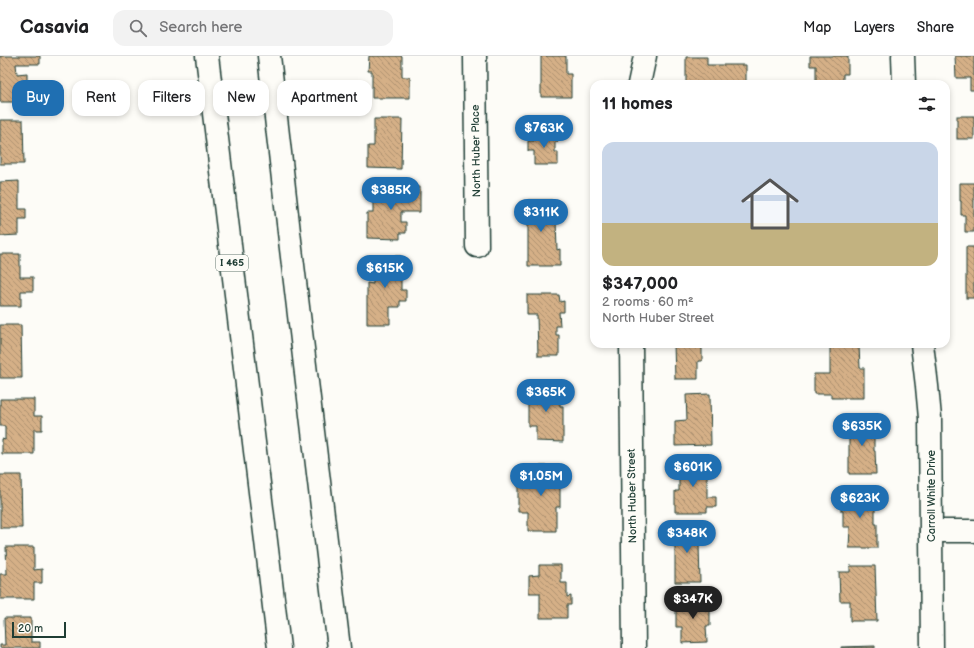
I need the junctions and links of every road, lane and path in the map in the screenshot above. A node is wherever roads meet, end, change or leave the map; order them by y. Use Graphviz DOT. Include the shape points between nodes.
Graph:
graph roads {
  1 [pos="207,56"];
  2 [pos="269,56"];
  3 [pos="475,56"];
  4 [pos="645,56"];
  5 [pos="903,56"];
  6 [pos="640,80"];
  7 [pos="904,80"];
  8 [pos="477,246"];
  9 [pos="631,348"];
  10 [pos="922,348"];
  11 [pos="931,531"];
  12 [pos="974,531"];
  13 [pos="279,648"];
  14 [pos="340,648"];
  15 [pos="634,648"];
  16 [pos="932,648"];
  1 -- 13 [label="main road, I 465"];
  2 -- 14 [label="main road"];
  3 -- 8 [label="main road, North Huber Place"];
  4 -- 6 [label="main road"];
  5 -- 7 [label="main road"];
  9 -- 15 [label="main road, North Huber Street"];
  10 -- 11 [label="main road, Carroll White Drive" via="930,418"];
  11 -- 12 [label="main road"];
  11 -- 16 [label="main road, Carroll White Drive"];
}
